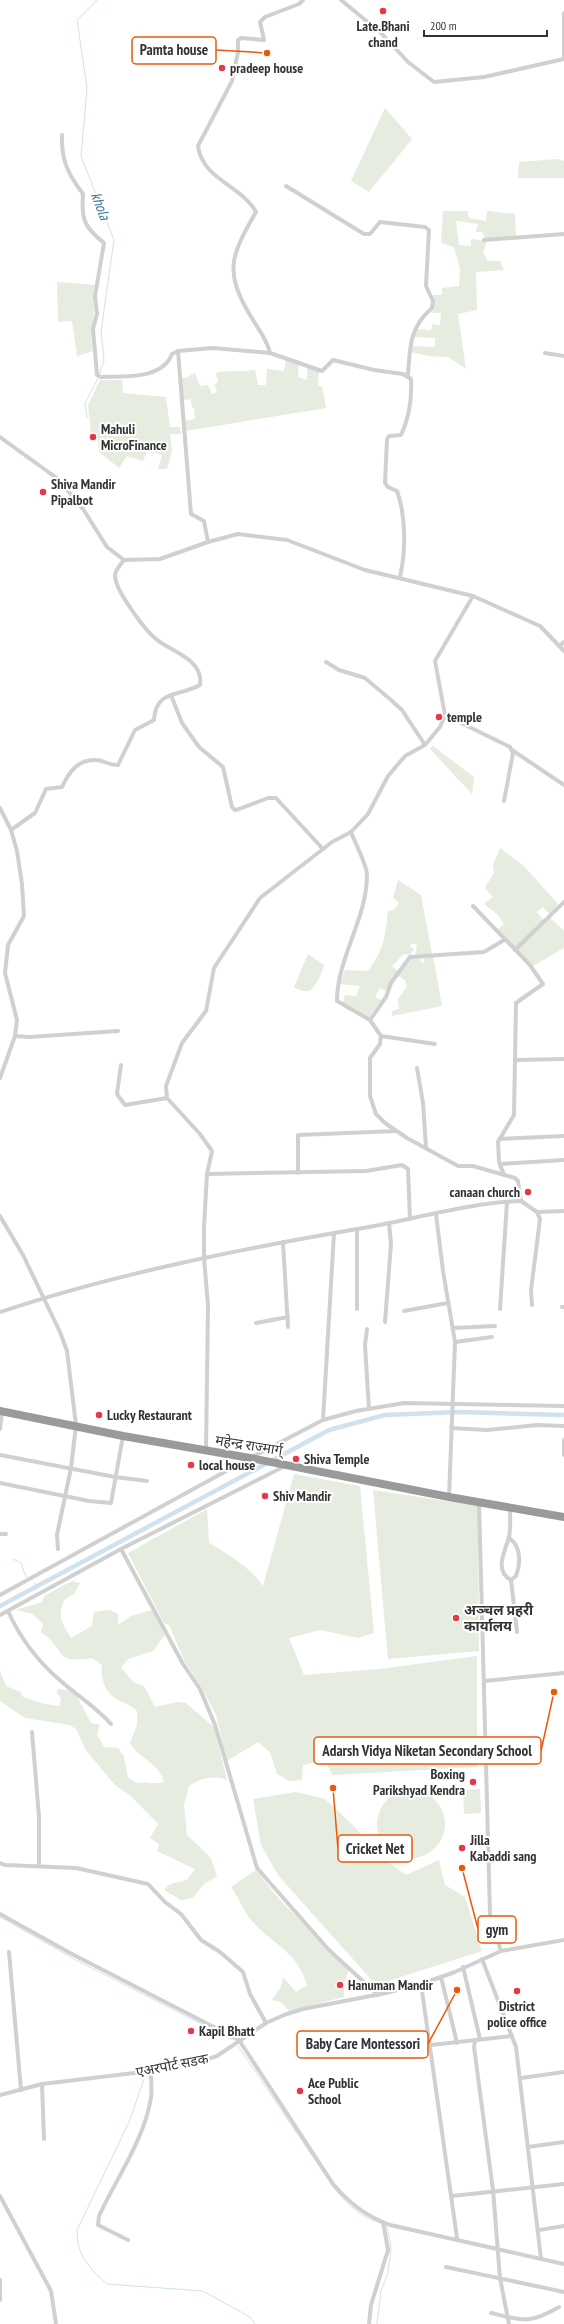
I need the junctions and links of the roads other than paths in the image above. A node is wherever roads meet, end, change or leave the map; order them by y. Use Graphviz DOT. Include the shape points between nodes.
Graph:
graph roads {
  1 [pos="303,0"];
  2 [pos="340,0"];
  3 [pos="564,13"];
  4 [pos="564,59"];
  5 [pos="62,135"];
  6 [pos="286,186"];
  7 [pos="564,234"];
  8 [pos="484,240"];
  9 [pos="178,351"];
  10 [pos="270,353"];
  11 [pos="545,353"];
  12 [pos="564,356"];
  13 [pos="408,375"];
  14 [pos="0,437"];
  15 [pos="208,542"];
  16 [pos="124,560"];
  17 [pos="400,577"];
  18 [pos="473,596"];
  19 [pos="564,642"];
  20 [pos="559,646"];
  21 [pos="564,651"];
  22 [pos="326,662"];
  23 [pos="171,695"];
  24 [pos="445,715"];
  25 [pos="425,745"];
  26 [pos="511,749"];
  27 [pos="564,785"];
  28 [pos="504,801"];
  29 [pos="0,808"];
  30 [pos="11,830"];
  31 [pos="351,832"];
  32 [pos="322,849"];
  33 [pos="564,902"];
  34 [pos="473,906"];
  35 [pos="504,940"];
  36 [pos="515,950"];
  37 [pos="370,1020"];
  38 [pos="118,1031"];
  39 [pos="15,1036"];
  40 [pos="381,1036"];
  41 [pos="435,1044"];
  42 [pos="564,1059"];
  43 [pos="515,1060"];
  44 [pos="121,1066"];
  45 [pos="417,1068"];
  46 [pos="0,1078"];
  47 [pos="167,1098"];
  48 [pos="396,1131"];
  49 [pos="564,1136"];
  50 [pos="499,1139"];
  51 [pos="426,1147"];
  52 [pos="564,1160"];
  53 [pos="500,1164"];
  54 [pos="298,1173"];
  55 [pos="208,1174"];
  56 [pos="504,1175"];
  57 [pos="521,1201"];
  58 [pos="507,1202"];
  59 [pos="564,1211"];
  60 [pos="537,1212"];
  61 [pos="436,1214"];
  62 [pos="0,1216"];
  63 [pos="410,1219"];
  64 [pos="389,1223"];
  65 [pos="357,1229"];
  66 [pos="334,1233"];
  67 [pos="283,1242"];
  68 [pos="204,1258"];
  69 [pos="42,1298"];
  70 [pos="448,1303"];
  71 [pos="532,1305"];
  72 [pos="357,1309"];
  73 [pos="500,1309"];
  74 [pos="404,1311"];
  75 [pos="0,1312"];
  76 [pos="288,1317"];
  77 [pos="385,1322"];
  78 [pos="256,1323"];
  79 [pos="495,1326"];
  80 [pos="288,1327"];
  81 [pos="453,1328"];
  82 [pos="367,1329"];
  83 [pos="492,1337"];
  84 [pos="455,1342"];
  85 [pos="453,1406"];
  86 [pos="564,1406"];
  87 [pos="369,1409"];
  88 [pos="1,1412"];
  89 [pos="323,1420"];
  90 [pos="76,1425"];
  91 [pos="564,1426"];
  92 [pos="451,1428"];
  93 [pos="0,1429"];
  94 [pos="123,1436"];
  95 [pos="564,1440"];
  96 [pos="206,1452"];
  97 [pos="0,1455"];
  98 [pos="564,1455"];
  99 [pos="254,1458"];
  100 [pos="285,1464"];
  101 [pos="71,1468"];
  102 [pos="115,1478"];
  103 [pos="147,1481"];
  104 [pos="0,1483"];
  105 [pos="66,1495"];
  106 [pos="449,1497"];
  107 [pos="479,1503"];
  108 [pos="510,1508"];
  109 [pos="564,1517"];
  110 [pos="0,1534"];
  111 [pos="6,1534"];
  112 [pos="509,1538"];
  113 [pos="58,1549"];
  114 [pos="121,1550"];
  115 [pos="511,1580"];
  116 [pos="0,1595"];
  117 [pos="8,1611"];
  118 [pos="0,1615"];
  119 [pos="517,1632"];
  120 [pos="564,1672"];
  121 [pos="484,1681"];
  122 [pos="111,1724"];
  123 [pos="32,1732"];
  124 [pos="0,1863"];
  125 [pos="39,1866"];
  126 [pos="0,1914"];
  127 [pos="564,1940"];
  128 [pos="501,1951"];
  129 [pos="9,1952"];
  130 [pos="482,1959"];
  131 [pos="463,1967"];
  132 [pos="441,1977"];
  133 [pos="421,1984"];
  134 [pos="378,1995"];
  135 [pos="266,2022"];
  136 [pos="512,2036"];
  137 [pos="239,2040"];
  138 [pos="475,2041"];
  139 [pos="457,2043"];
  140 [pos="431,2045"];
  141 [pos="151,2071"];
  142 [pos="564,2072"];
  143 [pos="521,2078"];
  144 [pos="42,2084"];
  145 [pos="20,2090"];
  146 [pos="0,2095"];
  147 [pos="44,2139"];
  148 [pos="564,2142"];
  149 [pos="528,2147"];
  150 [pos="564,2184"];
  151 [pos="533,2188"];
  152 [pos="493,2190"];
  153 [pos="0,2196"];
  154 [pos="452,2196"];
  155 [pos="383,2223"];
  156 [pos="564,2226"];
  157 [pos="539,2230"];
  158 [pos="457,2238"];
  159 [pos="128,2240"];
  160 [pos="499,2250"];
  161 [pos="541,2259"];
  162 [pos="564,2264"];
  163 [pos="446,2267"];
  164 [pos="500,2278"];
  165 [pos="0,2280"];
  166 [pos="564,2292"];
  167 [pos="0,2300"];
  168 [pos="559,2307"];
  169 [pos="490,2313"];
  170 [pos="508,2317"];
  171 [pos="56,2324"];
  172 [pos="369,2324"];
  173 [pos="509,2324"];
  1 -- 10 [label="street" via="299,4 265,17 260,22 264,40 238,40 232,81 198,146 199,155 215,176 252,205 256,212 237,245 233,257 234,270 248,312"];
  2 -- 4 [label="street" via="382,34 408,62 434,82 484,77"];
  3 -- 4 [label="street"];
  5 -- 9 [label="street" via="68,175 84,194 82,212 88,230 104,243 95,296 97,314 93,329 99,376 138,375 161,369 169,362 172,354"];
  6 -- 13 [label="street" via="364,234 370,234 380,222 425,226 429,230 426,286 433,301 432,308 413,330"];
  7 -- 8 [label="street"];
  9 -- 10 [label="street" via="213,348"];
  9 -- 15 [label="street" via="191,514 204,521"];
  10 -- 13 [label="street" via="322,371 333,360"];
  11 -- 12 [label="street"];
  13 -- 17 [label="street" via="411,379 412,393 408,411 401,435 389,436 387,439 385,478 388,487 397,491 400,500 404,545"];
  14 -- 16 [label="street" via="58,479 83,509 107,547"];
  15 -- 16 [label="street" via="160,560"];
  15 -- 17 [label="street" via="238,534 286,540 365,570"];
  16 -- 23 [label="street" via="117,569 116,581 128,603 154,638 186,657 198,672 200,685"];
  17 -- 18 [label="street"];
  18 -- 20 [label="street" via="540,626"];
  18 -- 24 [label="street" via="435,661"];
  19 -- 20 [label="street"];
  20 -- 21 [label="street"];
  22 -- 25 [label="street" via="339,670 365,678 402,710"];
  23 -- 30 [label="street" via="160,701 155,708 154,720 135,730 118,765 97,760 81,762 68,774 62,787 46,790 35,813"];
  23 -- 32 [label="street" via="182,723 199,747 222,767 234,810 268,798 276,798"];
  24 -- 25 [label="street" via="440,727"];
  24 -- 26 [label="street"];
  25 -- 31 [label="street" via="406,756 388,776 368,814"];
  26 -- 27 [label="street"];
  26 -- 28 [label="street" via="513,753"];
  29 -- 30 [label="street"];
  30 -- 39 [label="street" via="20,866 24,903 24,916 8,945 6,960 7,985 16,1011"];
  31 -- 32 [label="street"];
  31 -- 37 [label="street" via="367,874 355,929 337,985 338,1001"];
  32 -- 47 [label="street" via="260,898 232,937 214,968 206,1011 189,1032 177,1056 166,1086"];
  33 -- 36 [label="street"];
  34 -- 35 [label="street"];
  35 -- 36 [label="street"];
  35 -- 37 [label="street" via="484,952 410,957"];
  36 -- 43 [label="street" via="530,965 543,984 516,1003"];
  37 -- 40 [label="street"];
  38 -- 39 [label="street"];
  39 -- 46 [label="street"];
  40 -- 41 [label="street"];
  40 -- 48 [label="street" via="380,1044 370,1058 370,1096 376,1114"];
  42 -- 43 [label="street"];
  43 -- 50 [label="street" via="514,1115"];
  44 -- 47 [label="street" via="117,1094 125,1105"];
  45 -- 51 [label="street"];
  47 -- 55 [label="street" via="212,1151"];
  48 -- 51 [label="street"];
  48 -- 54 [label="street" via="298,1135"];
  49 -- 50 [label="street"];
  50 -- 53 [label="street"];
  51 -- 56 [label="street" via="458,1166 473,1166"];
  52 -- 53 [label="street"];
  53 -- 56 [label="street"];
  54 -- 55 [label="street"];
  54 -- 63 [label="street" via="366,1171 402,1165 408,1169"];
  55 -- 68 [label="street"];
  56 -- 57 [label="street" via="517,1180"];
  57 -- 58 [label="street"];
  57 -- 60 [label="street"];
  58 -- 61 [label="street"];
  58 -- 73 [label="street"];
  59 -- 60 [label="street"];
  60 -- 71 [label="street" via="540,1219 531,1290"];
  61 -- 63 [label="street"];
  61 -- 70 [label="street"];
  62 -- 69 [label="street" via="23,1255"];
  63 -- 64 [label="street"];
  64 -- 65 [label="street"];
  64 -- 77 [label="street" via="391,1244"];
  65 -- 66 [label="street"];
  65 -- 72 [label="street"];
  66 -- 67 [label="street"];
  66 -- 89 [label="street"];
  67 -- 68 [label="street"];
  67 -- 76 [label="street"];
  68 -- 69 [label="street"];
  68 -- 96 [label="street" via="208,1305"];
  69 -- 75 [label="street"];
  69 -- 90 [label="street" via="67,1351"];
  70 -- 74 [label="street"];
  70 -- 81 [label="street"];
  76 -- 78 [label="street"];
  76 -- 80 [label="street"];
  79 -- 81 [label="street"];
  81 -- 84 [label="street"];
  82 -- 87 [label="street"];
  83 -- 84 [label="street"];
  84 -- 85 [label="street"];
  85 -- 86 [label="street"];
  85 -- 87 [label="street" via="404,1403"];
  85 -- 92 [label="street"];
  87 -- 89 [label="street"];
  88 -- 90 [label="highway, महेन्द्र राज्मार्ग्"];
  88 -- 93 [label="street"];
  89 -- 99 [label="street"];
  90 -- 94 [label="highway, महेन्द्र राज्मार्ग्"];
  90 -- 101 [label="street"];
  91 -- 92 [label="street" via="537,1425 494,1430"];
  92 -- 106 [label="street"];
  94 -- 96 [label="highway, महेन्द्र राज्मार्ग्"];
  94 -- 102 [label="street"];
  95 -- 98 [label="street"];
  96 -- 99 [label="highway, महेन्द्र राज्मार्ग्"];
  97 -- 101 [label="street"];
  99 -- 100 [label="highway, महेन्द्र राज्मार्ग्"];
  99 -- 116 [label="street"];
  100 -- 106 [label="highway, महेन्द्र राज्मार्ग्"];
  100 -- 114 [label="street"];
  101 -- 102 [label="street"];
  101 -- 105 [label="street"];
  102 -- 103 [label="street"];
  102 -- 105 [label="street" via="111,1503"];
  104 -- 105 [label="street"];
  105 -- 113 [label="street" via="57,1535"];
  106 -- 107 [label="highway, महेन्द्र राज्मार्ग्"];
  107 -- 108 [label="highway, महेन्द्र राज्मार्ग्"];
  107 -- 121 [label="street"];
  108 -- 109 [label="highway, महेन्द्र राज्मार्ग्"];
  108 -- 112 [label="street"];
  110 -- 111 [label="street"];
  112 -- 115 [label="street" via="502,1556 502,1566"];
  112 -- 115 [label="street" via="513,1541 519,1556 516,1576"];
  114 -- 117 [label="street"];
  114 -- 134 [label="street" via="183,1664 200,1689 215,1725 257,1868 329,1950"];
  115 -- 119 [label="street"];
  117 -- 118 [label="street"];
  117 -- 122 [label="street" via="18,1634 31,1653 62,1682 98,1709"];
  120 -- 121 [label="street"];
  121 -- 128 [label="street" via="490,1914"];
  123 -- 125 [label="street" via="39,1817"];
  124 -- 125 [label="street"];
  125 -- 135 [label="street" via="76,1868 148,1884 181,1914 201,1940 243,1972 250,1994"];
  126 -- 137 [label="street"];
  127 -- 128 [label="street, एअरपोर्ट सडक"];
  128 -- 130 [label="street, एअरपोर्ट सडक"];
  129 -- 145 [label="street"];
  130 -- 131 [label="street, एअरपोर्ट सडक"];
  130 -- 136 [label="street"];
  131 -- 132 [label="street, एअरपोर्ट सडक"];
  131 -- 138 [label="street" via="480,2039"];
  132 -- 133 [label="street, एअरपोर्ट सडक"];
  132 -- 139 [label="street"];
  133 -- 134 [label="street, एअरपोर्ट सडक"];
  133 -- 140 [label="street"];
  134 -- 135 [label="street, एअरपोर्ट सडक" via="303,2009"];
  135 -- 137 [label="street, एअरपोर्ट सडक"];
  136 -- 138 [label="street"];
  136 -- 143 [label="street"];
  137 -- 141 [label="street, एअरपोर्ट सडक" via="217,2056"];
  137 -- 155 [label="street" via="333,2184 345,2199 364,2214"];
  138 -- 139 [label="street"];
  138 -- 152 [label="street"];
  139 -- 140 [label="street"];
  140 -- 154 [label="street"];
  141 -- 144 [label="street, एअरपोर्ट सडक"];
  141 -- 159 [label="street" via="151,2096 142,2131 99,2216 98,2225"];
  142 -- 143 [label="street"];
  143 -- 149 [label="street"];
  144 -- 145 [label="street, एअरपोर्ट सडक"];
  144 -- 147 [label="street"];
  145 -- 146 [label="street, एअरपोर्ट सडक"];
  148 -- 149 [label="street"];
  149 -- 151 [label="street"];
  150 -- 151 [label="street"];
  151 -- 152 [label="street"];
  151 -- 157 [label="street"];
  152 -- 154 [label="street"];
  152 -- 160 [label="street"];
  153 -- 171 [label="street" via="51,2291"];
  154 -- 158 [label="street"];
  155 -- 158 [label="street"];
  155 -- 172 [label="street" via="388,2250 371,2305"];
  156 -- 157 [label="street"];
  157 -- 161 [label="street"];
  158 -- 160 [label="street"];
  160 -- 161 [label="street"];
  160 -- 164 [label="street"];
  161 -- 162 [label="street"];
  163 -- 164 [label="street"];
  164 -- 166 [label="street"];
  164 -- 170 [label="street"];
  165 -- 167 [label="street"];
  168 -- 170 [label="street" via="535,2321"];
  169 -- 170 [label="street"];
  170 -- 173 [label="street"];
}
